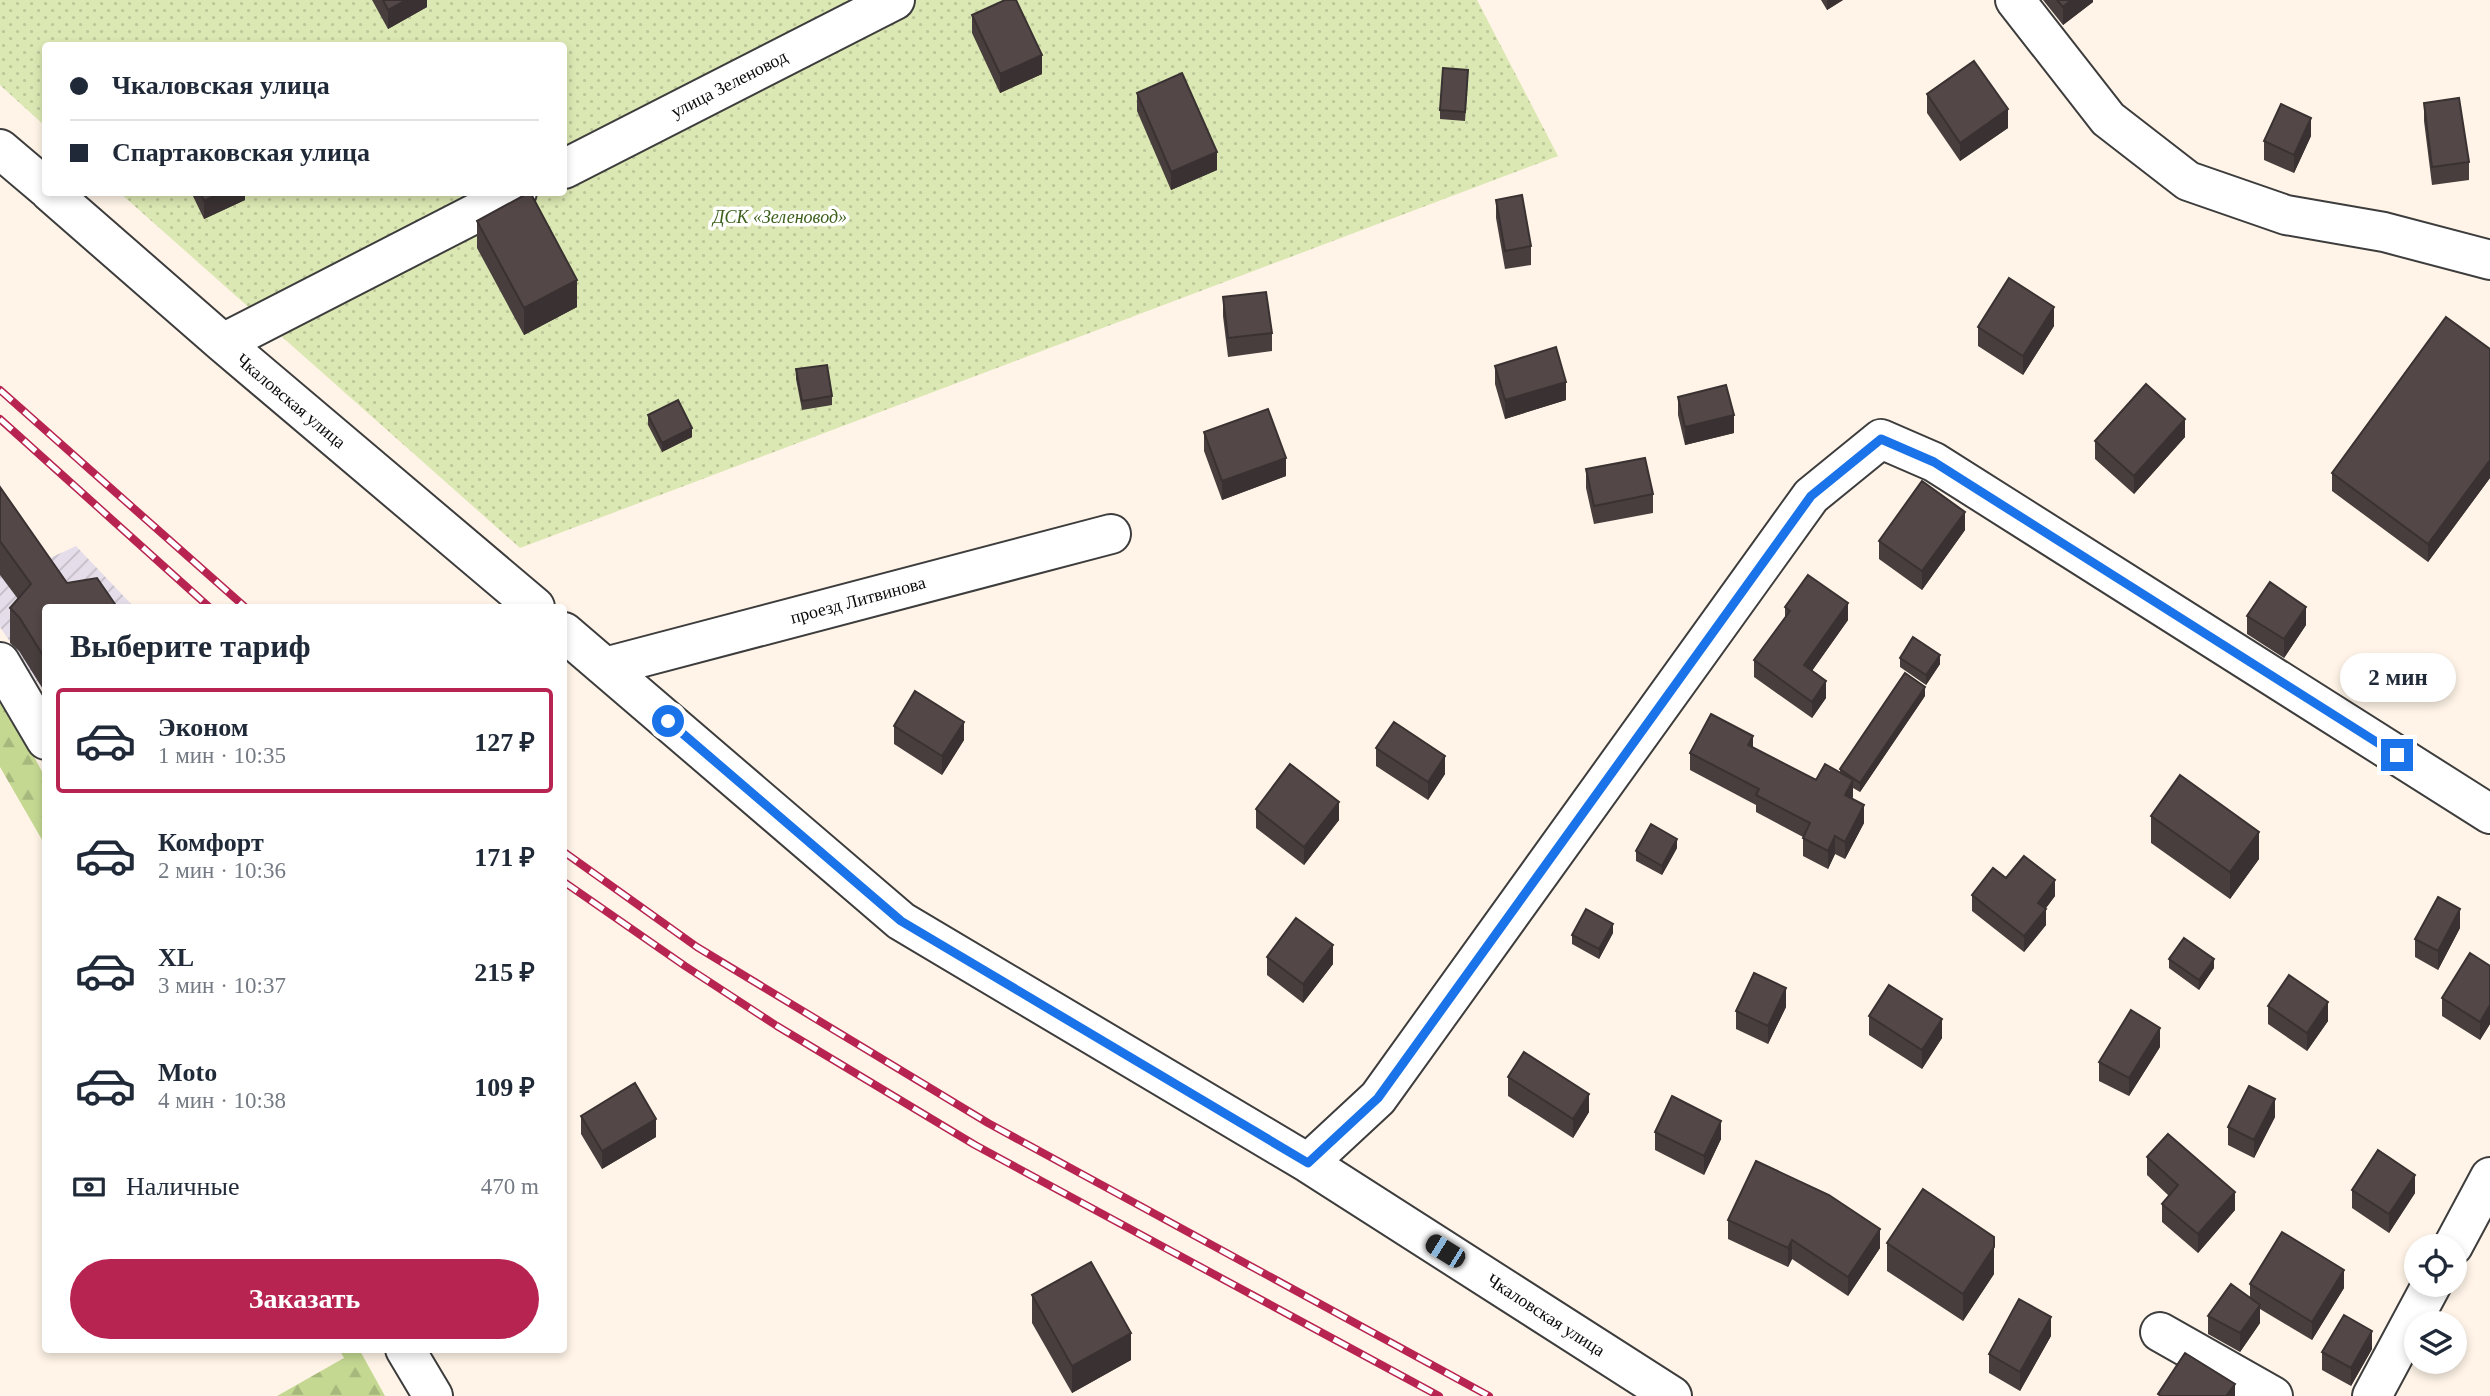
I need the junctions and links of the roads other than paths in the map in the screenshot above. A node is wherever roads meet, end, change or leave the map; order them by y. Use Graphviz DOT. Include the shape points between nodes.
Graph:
graph roads {
  1 [pos="895,0"];
  2 [pos="2015,0"];
  3 [pos="0,149"];
  4 [pos="567,167"];
  5 [pos="42,185"];
  6 [pos="55,196"];
  7 [pos="509,196"];
  8 [pos="2490,260"];
  9 [pos="222,343"];
  10 [pos="1111,534"];
  11 [pos="531,604"];
  12 [pos="567,635"];
  13 [pos="0,663"];
  14 [pos="604,667"];
  15 [pos="42,733"];
  16 [pos="2490,814"];
  17 [pos="1308,1163"];
  18 [pos="2490,1177"];
  19 [pos="2459,1234"];
  20 [pos="2425,1297"];
  21 [pos="2160,1332"];
  22 [pos="407,1353"];
  23 [pos="433,1396"];
  24 [pos="1672,1396"];
  25 [pos="2273,1396"];
  26 [pos="2372,1396"];
  1 -- 4 [label="street, улица Зеленовод"];
  2 -- 8 [label="street" via="2108,118 2188,181 2286,215 2384,232"];
  3 -- 5 [label="street"];
  6 -- 9 [label="street, Чкаловская улица"];
  7 -- 9 [label="street"];
  9 -- 11 [label="street, Чкаловская улица"];
  10 -- 14 [label="street, проезд Литвинова"];
  12 -- 14 [label="street, Чкаловская улица"];
  13 -- 15 [label="street"];
  14 -- 17 [label="street, Чкаловская улица" via="901,921"];
  16 -- 17 [label="street" via="1934,462 1881,439 1811,496 1378,1098"];
  17 -- 24 [label="street, Чкаловская улица"];
  18 -- 19 [label="street"];
  20 -- 26 [label="street"];
  21 -- 25 [label="street"];
  22 -- 23 [label="street"];
}
